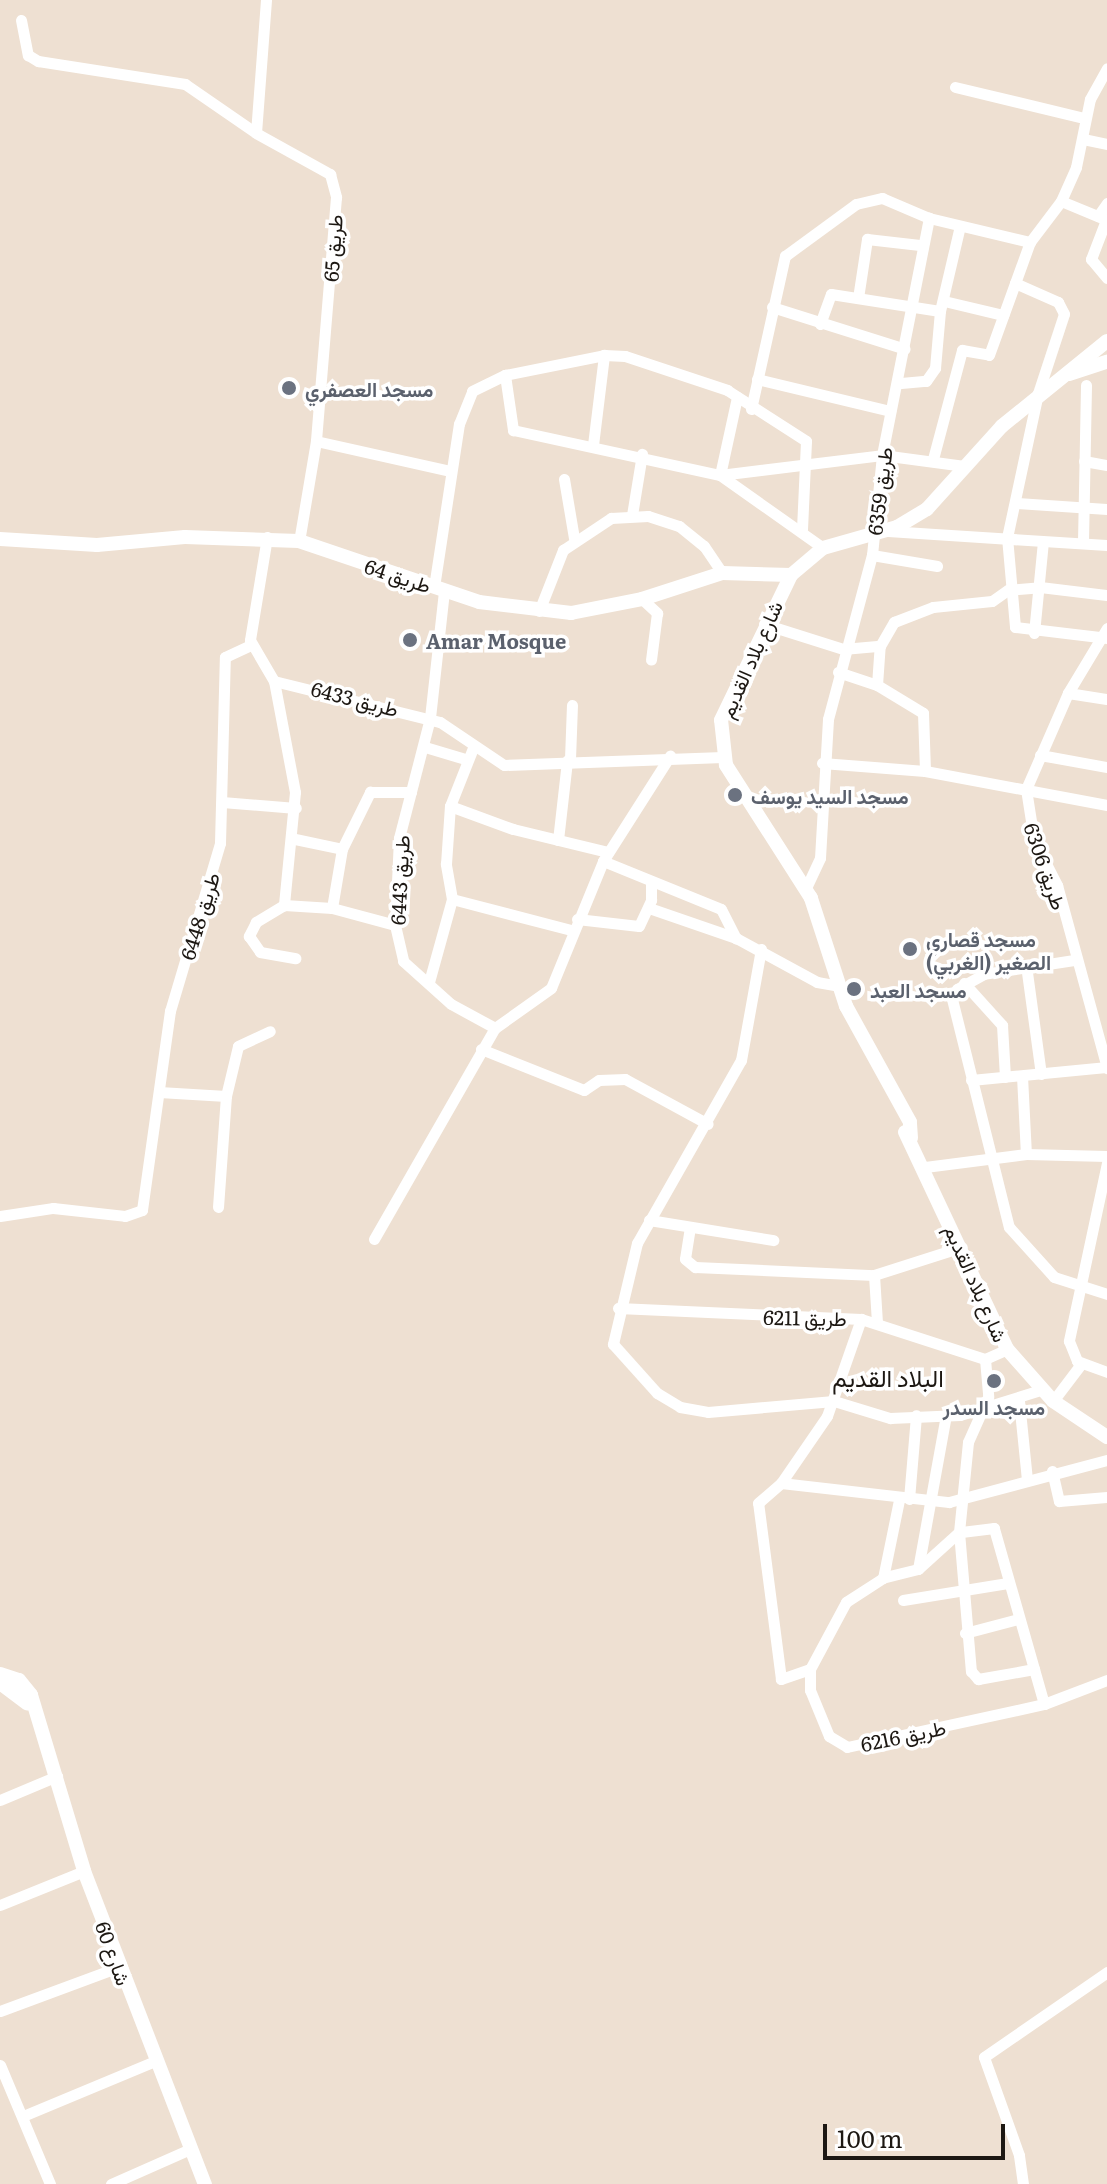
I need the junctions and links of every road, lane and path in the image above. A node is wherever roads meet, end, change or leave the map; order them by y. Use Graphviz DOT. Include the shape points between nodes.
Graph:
graph roads {
  1 [pos="266,0"];
  2 [pos="21,20"];
  3 [pos="1107,68"];
  4 [pos="955,87"];
  5 [pos="1084,118"];
  6 [pos="256,133"];
  7 [pos="1083,139"];
  8 [pos="1107,144"];
  9 [pos="1061,201"];
  10 [pos="1107,203"];
  11 [pos="929,218"];
  12 [pos="1104,219"];
  13 [pos="960,226"];
  14 [pos="1030,242"];
  15 [pos="920,245"];
  16 [pos="1107,278"];
  17 [pos="1015,283"];
  18 [pos="858,298"];
  19 [pos="942,306"];
  20 [pos="772,307"];
  21 [pos="913,309"];
  22 [pos="1003,315"];
  23 [pos="820,324"];
  24 [pos="1107,341"];
  25 [pos="905,349"];
  26 [pos="604,355"];
  27 [pos="1107,362"];
  28 [pos="935,368"];
  29 [pos="954,374"];
  30 [pos="505,375"];
  31 [pos="757,379"];
  32 [pos="901,383"];
  33 [pos="1086,385"];
  34 [pos="1038,393"];
  35 [pos="737,397"];
  36 [pos="751,409"];
  37 [pos="890,411"];
  38 [pos="316,441"];
  39 [pos="593,445"];
  40 [pos="642,454"];
  41 [pos="882,455"];
  42 [pos="933,459"];
  43 [pos="1084,461"];
  44 [pos="807,465"];
  45 [pos="1107,465"];
  46 [pos="964,466"];
  47 [pos="450,471"];
  48 [pos="720,475"];
  49 [pos="564,479"];
  50 [pos="1017,503"];
  51 [pos="1084,507"];
  52 [pos="1107,509"];
  53 [pos="632,515"];
  54 [pos="802,529"];
  55 [pos="875,531"];
  56 [pos="267,537"];
  57 [pos="1007,537"];
  58 [pos="574,538"];
  59 [pos="0,539"];
  60 [pos="299,541"];
  61 [pos="1043,541"];
  62 [pos="1083,542"];
  63 [pos="1107,545"];
  64 [pos="823,548"];
  65 [pos="872,555"];
  66 [pos="937,566"];
  67 [pos="722,573"];
  68 [pos="791,575"];
  69 [pos="1040,587"];
  70 [pos="439,589"];
  71 [pos="1008,590"];
  72 [pos="1107,595"];
  73 [pos="642,599"];
  74 [pos="539,611"];
  75 [pos="764,624"];
  76 [pos="1034,633"];
  77 [pos="1105,635"];
  78 [pos="251,645"];
  79 [pos="880,646"];
  80 [pos="843,649"];
  81 [pos="651,660"];
  82 [pos="838,672"];
  83 [pos="274,681"];
  84 [pos="877,685"];
  85 [pos="1068,693"];
  86 [pos="1107,699"];
  87 [pos="572,705"];
  88 [pos="430,718"];
  89 [pos="425,747"];
  90 [pos="473,748"];
  91 [pos="1040,755"];
  92 [pos="670,756"];
  93 [pos="723,757"];
  94 [pos="465,759"];
  95 [pos="568,760"];
  96 [pos="822,763"];
  97 [pos="1107,767"];
  98 [pos="925,771"];
  99 [pos="1026,789"];
  100 [pos="411,792"];
  101 [pos="222,802"];
  102 [pos="1107,805"];
  103 [pos="450,806"];
  104 [pos="296,808"];
  105 [pos="295,839"];
  106 [pos="558,840"];
  107 [pos="342,849"];
  108 [pos="605,856"];
  109 [pos="651,882"];
  110 [pos="806,888"];
  111 [pos="452,899"];
  112 [pos="284,905"];
  113 [pos="332,908"];
  114 [pos="649,908"];
  115 [pos="574,924"];
  116 [pos="395,925"];
  117 [pos="736,938"];
  118 [pos="761,949"];
  119 [pos="295,958"];
  120 [pos="1074,960"];
  121 [pos="1026,965"];
  122 [pos="429,982"];
  123 [pos="964,983"];
  124 [pos="839,986"];
  125 [pos="495,1028"];
  126 [pos="270,1031"];
  127 [pos="481,1049"];
  128 [pos="1107,1068"];
  129 [pos="1041,1074"];
  130 [pos="1022,1076"];
  131 [pos="1005,1077"];
  132 [pos="971,1080"];
  133 [pos="159,1092"];
  134 [pos="226,1096"];
  135 [pos="708,1124"];
  136 [pos="1026,1154"];
  137 [pos="990,1156"];
  138 [pos="1107,1156"];
  139 [pos="1107,1163"];
  140 [pos="925,1167"];
  141 [pos="218,1207"];
  142 [pos="0,1216"];
  143 [pos="649,1220"];
  144 [pos="690,1227"];
  145 [pos="374,1239"];
  146 [pos="773,1240"];
  147 [pos="962,1247"];
  148 [pos="874,1275"];
  149 [pos="1081,1288"];
  150 [pos="1107,1294"];
  151 [pos="618,1308"];
  152 [pos="861,1319"];
  153 [pos="877,1323"];
  154 [pos="1007,1349"];
  155 [pos="985,1359"];
  156 [pos="1081,1364"];
  157 [pos="1107,1372"];
  158 [pos="1041,1390"];
  159 [pos="834,1401"];
  160 [pos="1019,1401"];
  161 [pos="1053,1401"];
  162 [pos="981,1412"];
  163 [pos="916,1415"];
  164 [pos="946,1415"];
  165 [pos="1107,1437"];
  166 [pos="1107,1460"];
  167 [pos="1052,1471"];
  168 [pos="1027,1480"];
  169 [pos="781,1483"];
  170 [pos="1107,1497"];
  171 [pos="962,1498"];
  172 [pos="904,1500"];
  173 [pos="930,1500"];
  174 [pos="959,1532"];
  175 [pos="918,1569"];
  176 [pos="883,1578"];
  177 [pos="1008,1583"];
  178 [pos="962,1590"];
  179 [pos="903,1600"];
  180 [pos="1018,1619"];
  181 [pos="965,1633"];
  182 [pos="810,1669"];
  183 [pos="1034,1669"];
  184 [pos="0,1674"];
  185 [pos="1107,1680"];
  186 [pos="0,1683"];
  187 [pos="1044,1704"];
  188 [pos="36,1717"];
  189 [pos="57,1776"];
  190 [pos="0,1800"];
  191 [pos="84,1871"];
  192 [pos="0,1905"];
  193 [pos="119,1967"];
  194 [pos="1107,1972"];
  195 [pos="0,2011"];
  196 [pos="155,2061"];
  197 [pos="0,2065"];
  198 [pos="23,2116"];
  199 [pos="190,2149"];
  200 [pos="50,2184"];
  201 [pos="111,2184"];
  202 [pos="205,2184"];
  203 [pos="1023,2184"];
  1 -- 6 [label="street"];
  2 -- 6 [label="street" via="28,55 38,61 185,84"];
  3 -- 5 [label="street"];
  4 -- 5 [label="street"];
  5 -- 7 [label="street"];
  6 -- 38 [label="street, طريق 65" via="266,144 313,163 335,184"];
  7 -- 8 [label="street"];
  7 -- 9 [label="street"];
  9 -- 12 [label="street"];
  9 -- 14 [label="street"];
  10 -- 12 [label="street"];
  11 -- 13 [label="street"];
  11 -- 15 [label="street, طريق 6359"];
  11 -- 20 [label="street" via="882,198 856,204 785,256"];
  12 -- 16 [label="street" via="1091,259"];
  13 -- 14 [label="street"];
  13 -- 19 [label="street"];
  14 -- 17 [label="street"];
  15 -- 18 [label="street" via="869,238"];
  15 -- 21 [label="street, طريق 6359"];
  17 -- 22 [label="street"];
  17 -- 34 [label="street" via="1058,302 1064,314"];
  18 -- 21 [label="street"];
  18 -- 23 [label="street" via="829,295"];
  19 -- 21 [label="street"];
  19 -- 22 [label="street"];
  19 -- 28 [label="street"];
  20 -- 23 [label="street"];
  20 -- 31 [label="street"];
  21 -- 25 [label="street, طريق 6359"];
  22 -- 29 [label="street" via="989,355 964,348"];
  23 -- 25 [label="street"];
  24 -- 34 [label="street, شارع بلاد القديم"];
  25 -- 32 [label="street, طريق 6359"];
  26 -- 30 [label="street"];
  26 -- 35 [label="street" via="625,356"];
  26 -- 39 [label="street"];
  27 -- 34 [label="street, شارع بلاد القديم"];
  28 -- 29 [label="street"];
  28 -- 32 [label="street" via="926,381"];
  29 -- 42 [label="street"];
  30 -- 39 [label="street" via="513,430"];
  30 -- 47 [label="street, طريق 6443" via="485,382 463,405"];
  31 -- 36 [label="street"];
  31 -- 37 [label="street"];
  32 -- 37 [label="street, طريق 6359"];
  33 -- 43 [label="street"];
  34 -- 46 [label="street, شارع بلاد القديم"];
  34 -- 50 [label="street" via="1017,474"];
  35 -- 36 [label="street"];
  35 -- 48 [label="street"];
  36 -- 44 [label="street" via="806,441"];
  37 -- 41 [label="street, طريق 6359"];
  38 -- 47 [label="street"];
  38 -- 60 [label="street, طريق 65"];
  39 -- 40 [label="street"];
  40 -- 48 [label="street"];
  40 -- 53 [label="street"];
  41 -- 42 [label="street"];
  41 -- 44 [label="street"];
  41 -- 55 [label="street, طريق 6359"];
  42 -- 46 [label="street"];
  43 -- 45 [label="street"];
  43 -- 51 [label="street"];
  44 -- 48 [label="street"];
  44 -- 54 [label="street"];
  46 -- 55 [label="street, شارع بلاد القديم" via="927,509"];
  47 -- 70 [label="street, طريق 6443"];
  48 -- 54 [label="street"];
  49 -- 58 [label="street"];
  50 -- 51 [label="street"];
  50 -- 57 [label="street"];
  51 -- 52 [label="street"];
  51 -- 62 [label="street"];
  53 -- 58 [label="street" via="611,518"];
  53 -- 67 [label="street" via="664,520 692,535"];
  54 -- 64 [label="street"];
  55 -- 57 [label="street"];
  55 -- 64 [label="street, شارع بلاد القديم"];
  55 -- 65 [label="street, طريق 6359"];
  56 -- 59 [label="street, طريق 64" via="97,545"];
  56 -- 60 [label="street, طريق 64"];
  56 -- 78 [label="street"];
  57 -- 61 [label="street"];
  57 -- 71 [label="street"];
  58 -- 74 [label="street" via="554,564"];
  60 -- 70 [label="street, طريق 64"];
  61 -- 62 [label="street"];
  61 -- 69 [label="street"];
  62 -- 63 [label="street"];
  64 -- 68 [label="street, شارع بلاد القديم"];
  65 -- 66 [label="street"];
  65 -- 80 [label="street, طريق 6359"];
  67 -- 68 [label="street, طريق 64"];
  67 -- 73 [label="street, طريق 64"];
  68 -- 75 [label="street, شارع بلاد القديم"];
  69 -- 71 [label="street"];
  69 -- 72 [label="street"];
  69 -- 76 [label="street"];
  70 -- 74 [label="street, طريق 64"];
  70 -- 88 [label="street, طريق 6443"];
  71 -- 76 [label="street" via="1016,629"];
  71 -- 79 [label="street" via="992,601 933,607 894,622"];
  73 -- 74 [label="street, طريق 64" via="571,613"];
  73 -- 81 [label="street" via="657,613"];
  75 -- 80 [label="street"];
  75 -- 93 [label="street, شارع بلاد القديم" via="724,711"];
  76 -- 77 [label="street"];
  77 -- 85 [label="street"];
  78 -- 83 [label="street"];
  78 -- 101 [label="street, طريق 6448" via="225,657"];
  79 -- 80 [label="street"];
  79 -- 84 [label="street"];
  80 -- 82 [label="street, طريق 6359"];
  82 -- 84 [label="street"];
  82 -- 96 [label="street, طريق 6359"];
  83 -- 88 [label="street, طريق 6433"];
  83 -- 104 [label="street"];
  84 -- 98 [label="street" via="926,717"];
  85 -- 86 [label="street"];
  85 -- 91 [label="street"];
  87 -- 95 [label="street"];
  88 -- 89 [label="street, طريق 6443"];
  88 -- 90 [label="street, طريق 6433"];
  89 -- 94 [label="street"];
  89 -- 100 [label="street, طريق 6443"];
  90 -- 94 [label="street"];
  90 -- 95 [label="street, طريق 6433" via="518,767"];
  91 -- 97 [label="street"];
  91 -- 99 [label="street"];
  92 -- 93 [label="street, طريق 6433"];
  92 -- 95 [label="street, طريق 6433"];
  92 -- 108 [label="street"];
  93 -- 110 [label="street, شارع بلاد القديم"];
  94 -- 103 [label="street"];
  95 -- 106 [label="street"];
  96 -- 98 [label="street"];
  96 -- 110 [label="street, طريق 6359" via="820,858"];
  98 -- 99 [label="street"];
  99 -- 102 [label="street"];
  99 -- 120 [label="street, طريق 6306" via="1034,840 1057,885"];
  100 -- 107 [label="street" via="370,792"];
  100 -- 116 [label="street, طريق 6443" via="399,838"];
  101 -- 104 [label="street"];
  101 -- 133 [label="street, طريق 6448" via="218,856 172,1002"];
  103 -- 106 [label="street"];
  103 -- 111 [label="street" via="446,864"];
  104 -- 105 [label="street"];
  105 -- 107 [label="street"];
  105 -- 112 [label="street"];
  106 -- 108 [label="street"];
  107 -- 113 [label="street"];
  108 -- 109 [label="street"];
  108 -- 115 [label="street"];
  109 -- 114 [label="street"];
  109 -- 117 [label="street" via="721,909"];
  110 -- 124 [label="street, شارع بلاد القديم"];
  111 -- 115 [label="street"];
  111 -- 122 [label="street"];
  112 -- 113 [label="street"];
  112 -- 119 [label="street" via="256,922 252,947"];
  113 -- 116 [label="street"];
  114 -- 115 [label="street" via="639,926"];
  114 -- 117 [label="street"];
  115 -- 125 [label="street" via="551,988"];
  116 -- 122 [label="street, طريق 6443" via="400,957"];
  117 -- 118 [label="street"];
  118 -- 124 [label="street" via="817,982"];
  118 -- 135 [label="street" via="752,1024"];
  120 -- 121 [label="street"];
  120 -- 128 [label="street, طريق 6306"];
  121 -- 123 [label="street"];
  121 -- 129 [label="street"];
  122 -- 125 [label="street, طريق 6443" via="471,1018"];
  123 -- 131 [label="street" via="1002,1025"];
  123 -- 132 [label="street" via="953,994"];
  124 -- 140 [label="street, شارع بلاد القديم" via="877,1070 910,1122 911,1138"];
  125 -- 127 [label="street"];
  126 -- 134 [label="street" via="238,1046"];
  127 -- 135 [label="street" via="584,1090 599,1080 625,1079"];
  127 -- 145 [label="street"];
  128 -- 129 [label="street"];
  129 -- 130 [label="street"];
  130 -- 131 [label="street"];
  130 -- 136 [label="street"];
  131 -- 132 [label="street"];
  132 -- 137 [label="street"];
  133 -- 134 [label="street"];
  133 -- 142 [label="street, طريق 6448" via="142,1210 125,1216 53,1208"];
  134 -- 141 [label="street"];
  135 -- 143 [label="street"];
  136 -- 137 [label="street"];
  136 -- 138 [label="street"];
  137 -- 140 [label="street"];
  137 -- 149 [label="street" via="1009,1227 1054,1277"];
  139 -- 149 [label="street"];
  140 -- 147 [label="street, شارع بلاد القديم"];
  143 -- 144 [label="street"];
  143 -- 151 [label="street"];
  144 -- 146 [label="street"];
  144 -- 148 [label="street" via="685,1259 695,1267"];
  147 -- 148 [label="street"];
  147 -- 154 [label="street, شارع بلاد القديم"];
  148 -- 153 [label="street"];
  149 -- 150 [label="street"];
  149 -- 156 [label="street" via="1069,1341"];
  151 -- 152 [label="street, طريق 6211"];
  151 -- 159 [label="street" via="613,1344 641,1381 680,1407 708,1412"];
  152 -- 153 [label="street, طريق 6211"];
  152 -- 159 [label="street"];
  153 -- 155 [label="street, طريق 6211"];
  154 -- 155 [label="street"];
  154 -- 158 [label="street, شارع بلاد القديم"];
  155 -- 162 [label="street" via="988,1397"];
  156 -- 157 [label="street"];
  156 -- 161 [label="street"];
  158 -- 160 [label="street"];
  158 -- 161 [label="street, شارع بلاد القديم"];
  159 -- 163 [label="street" via="890,1418"];
  159 -- 169 [label="street"];
  160 -- 162 [label="street"];
  160 -- 168 [label="street"];
  161 -- 165 [label="street, شارع بلاد القديم"];
  162 -- 164 [label="street"];
  162 -- 171 [label="street" via="968,1442"];
  163 -- 164 [label="street"];
  163 -- 172 [label="street"];
  164 -- 173 [label="street"];
  166 -- 167 [label="street"];
  167 -- 168 [label="street"];
  167 -- 170 [label="street" via="1059,1501"];
  168 -- 171 [label="street"];
  169 -- 172 [label="street"];
  169 -- 182 [label="street" via="762,1495 757,1519 781,1679"];
  171 -- 173 [label="street"];
  171 -- 174 [label="street"];
  172 -- 173 [label="street"];
  172 -- 176 [label="street"];
  173 -- 175 [label="street"];
  174 -- 175 [label="street"];
  174 -- 177 [label="street" via="996,1529"];
  174 -- 178 [label="street"];
  175 -- 176 [label="street"];
  176 -- 182 [label="street" via="839,1610"];
  177 -- 178 [label="street"];
  177 -- 180 [label="street"];
  178 -- 179 [label="street"];
  178 -- 181 [label="street"];
  180 -- 181 [label="street"];
  180 -- 183 [label="street"];
  181 -- 183 [label="street" via="974,1678"];
  182 -- 187 [label="street, طريق 6216" via="810,1690 839,1747"];
  183 -- 187 [label="street"];
  184 -- 188 [label="street, شارع 60" via="28,1689"];
  185 -- 187 [label="street"];
  186 -- 188 [label="street, شارع 60" via="16,1690"];
  188 -- 189 [label="street, شارع 60"];
  189 -- 190 [label="street"];
  189 -- 191 [label="street, شارع 60"];
  191 -- 192 [label="street"];
  191 -- 193 [label="street, شارع 60"];
  193 -- 195 [label="street"];
  193 -- 196 [label="street, شارع 60"];
  194 -- 203 [label="street" via="984,2057 1019,2155"];
  196 -- 198 [label="street"];
  196 -- 199 [label="street, شارع 60"];
  197 -- 198 [label="street"];
  198 -- 200 [label="street"];
  199 -- 201 [label="street"];
  199 -- 202 [label="street, شارع 60"];
}
